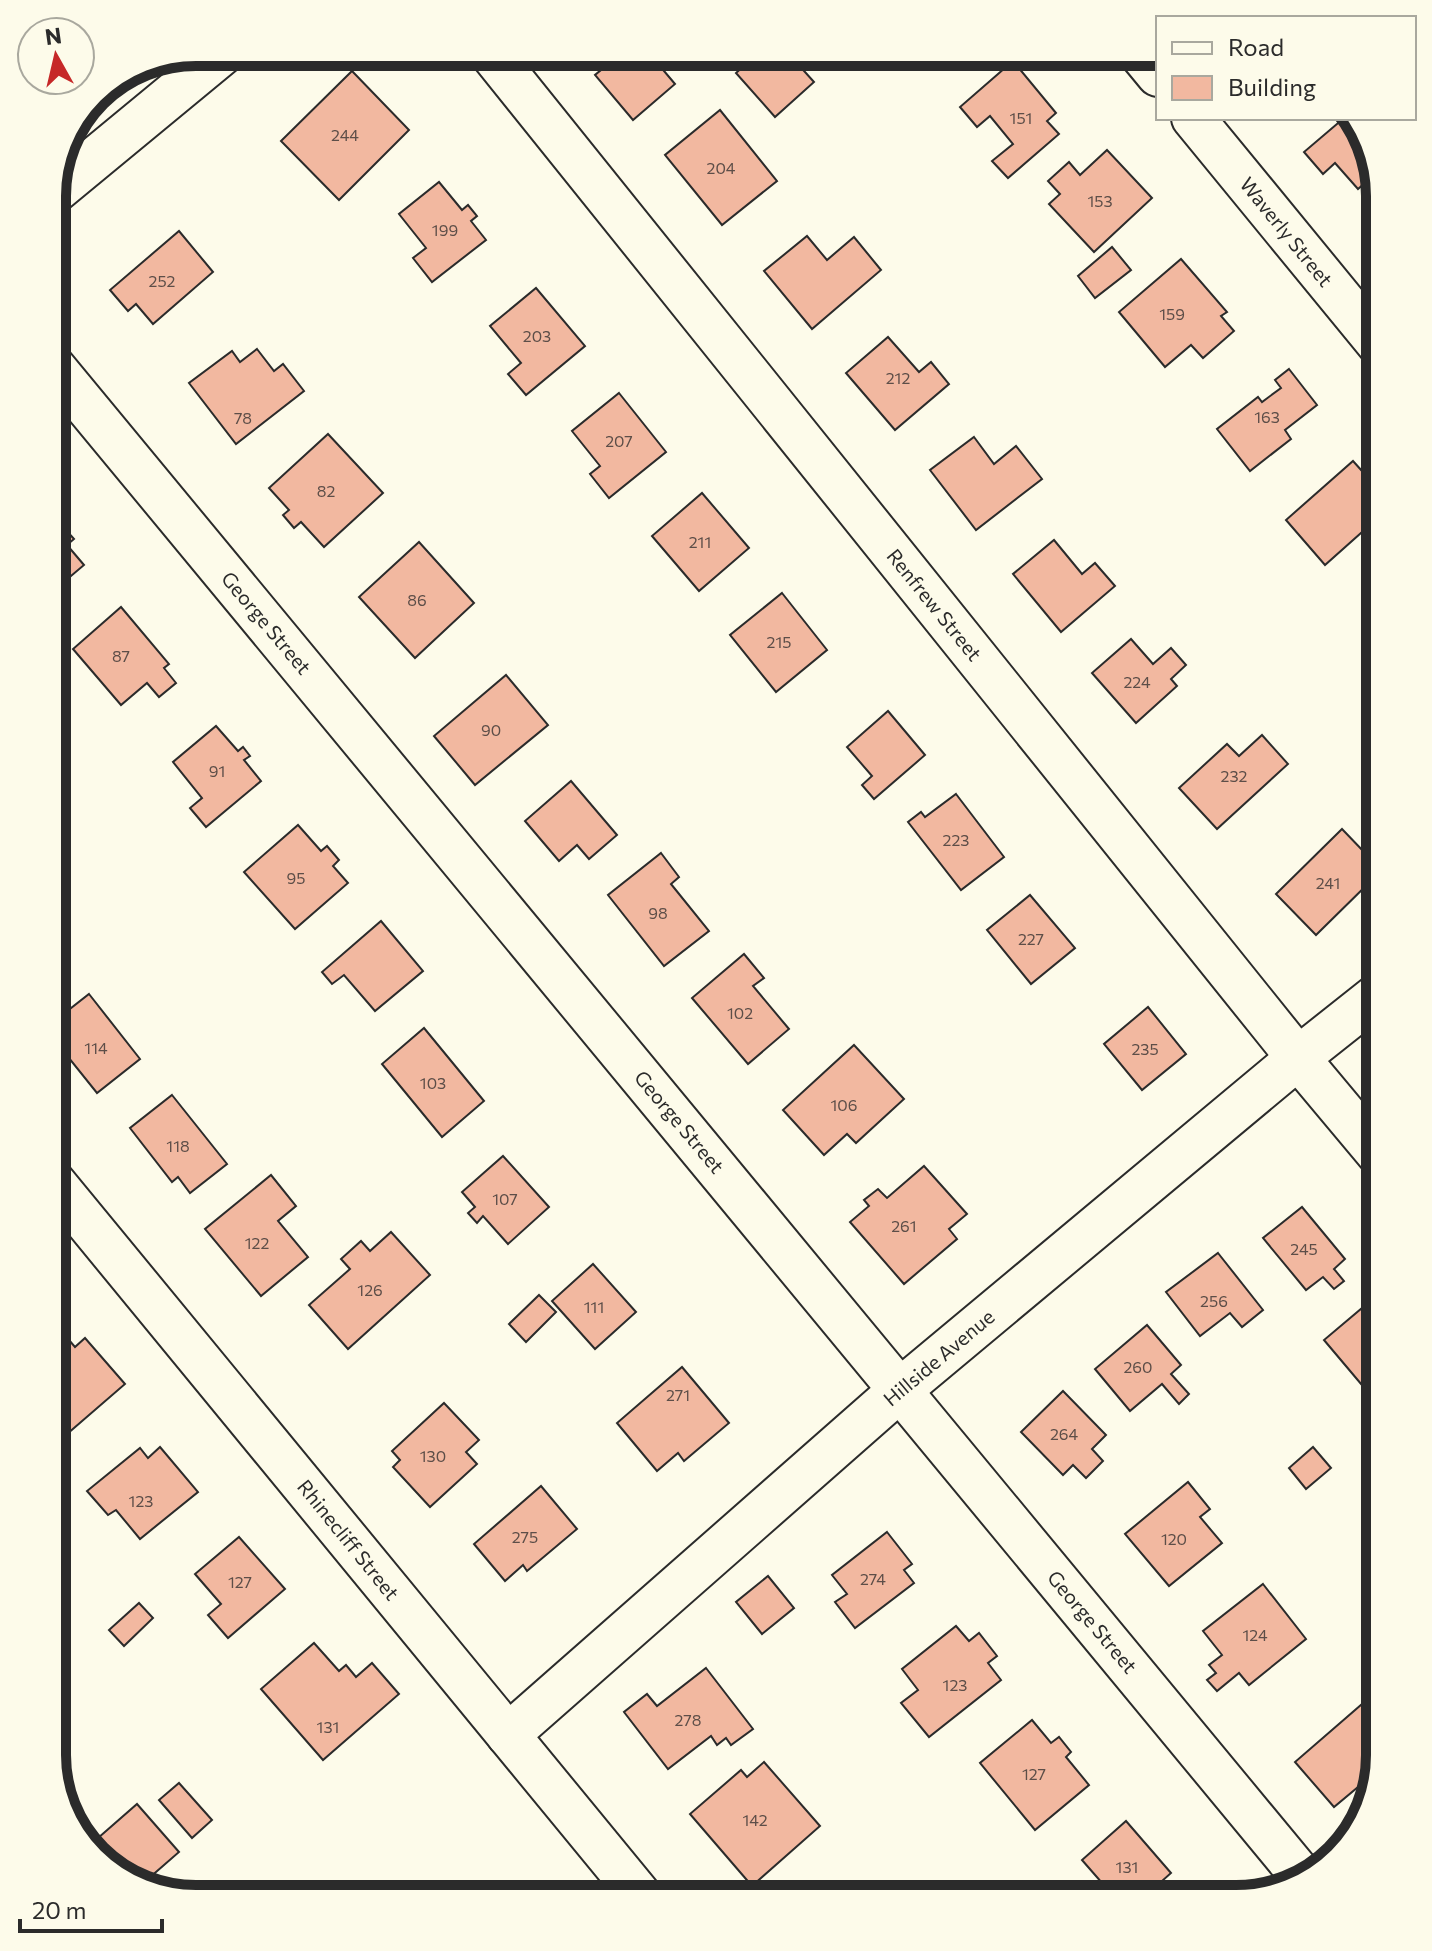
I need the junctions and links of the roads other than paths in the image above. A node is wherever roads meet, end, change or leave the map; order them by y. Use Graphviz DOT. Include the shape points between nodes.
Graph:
graph roads {
  1 [pos="207,66"];
  2 [pos="501,66"];
  3 [pos="1195,120"];
  4 [pos="67,182"];
  5 [pos="1366,329"];
  6 [pos="66,382"];
  7 [pos="1366,1004"];
  8 [pos="1298,1058"];
  9 [pos="1366,1139"];
  10 [pos="66,1197"];
  11 [pos="900,1390"];
  12 [pos="508,1735"];
  13 [pos="1297,1870"];
  14 [pos="631,1885"];
  1 -- 4 [label="street"];
  2 -- 8 [label="street, Renfrew Street"];
  3 -- 5 [label="street, Waverly Street"];
  6 -- 11 [label="street, George Street"];
  7 -- 8 [label="street, Hillside Avenue"];
  8 -- 9 [label="street, Renfrew Street"];
  8 -- 11 [label="street, Hillside Avenue"];
  10 -- 12 [label="street, Rhinecliff Street"];
  11 -- 12 [label="street, Hillside Avenue"];
  11 -- 13 [label="street, George Street"];
  12 -- 14 [label="street, Rhinecliff Street"];
}
